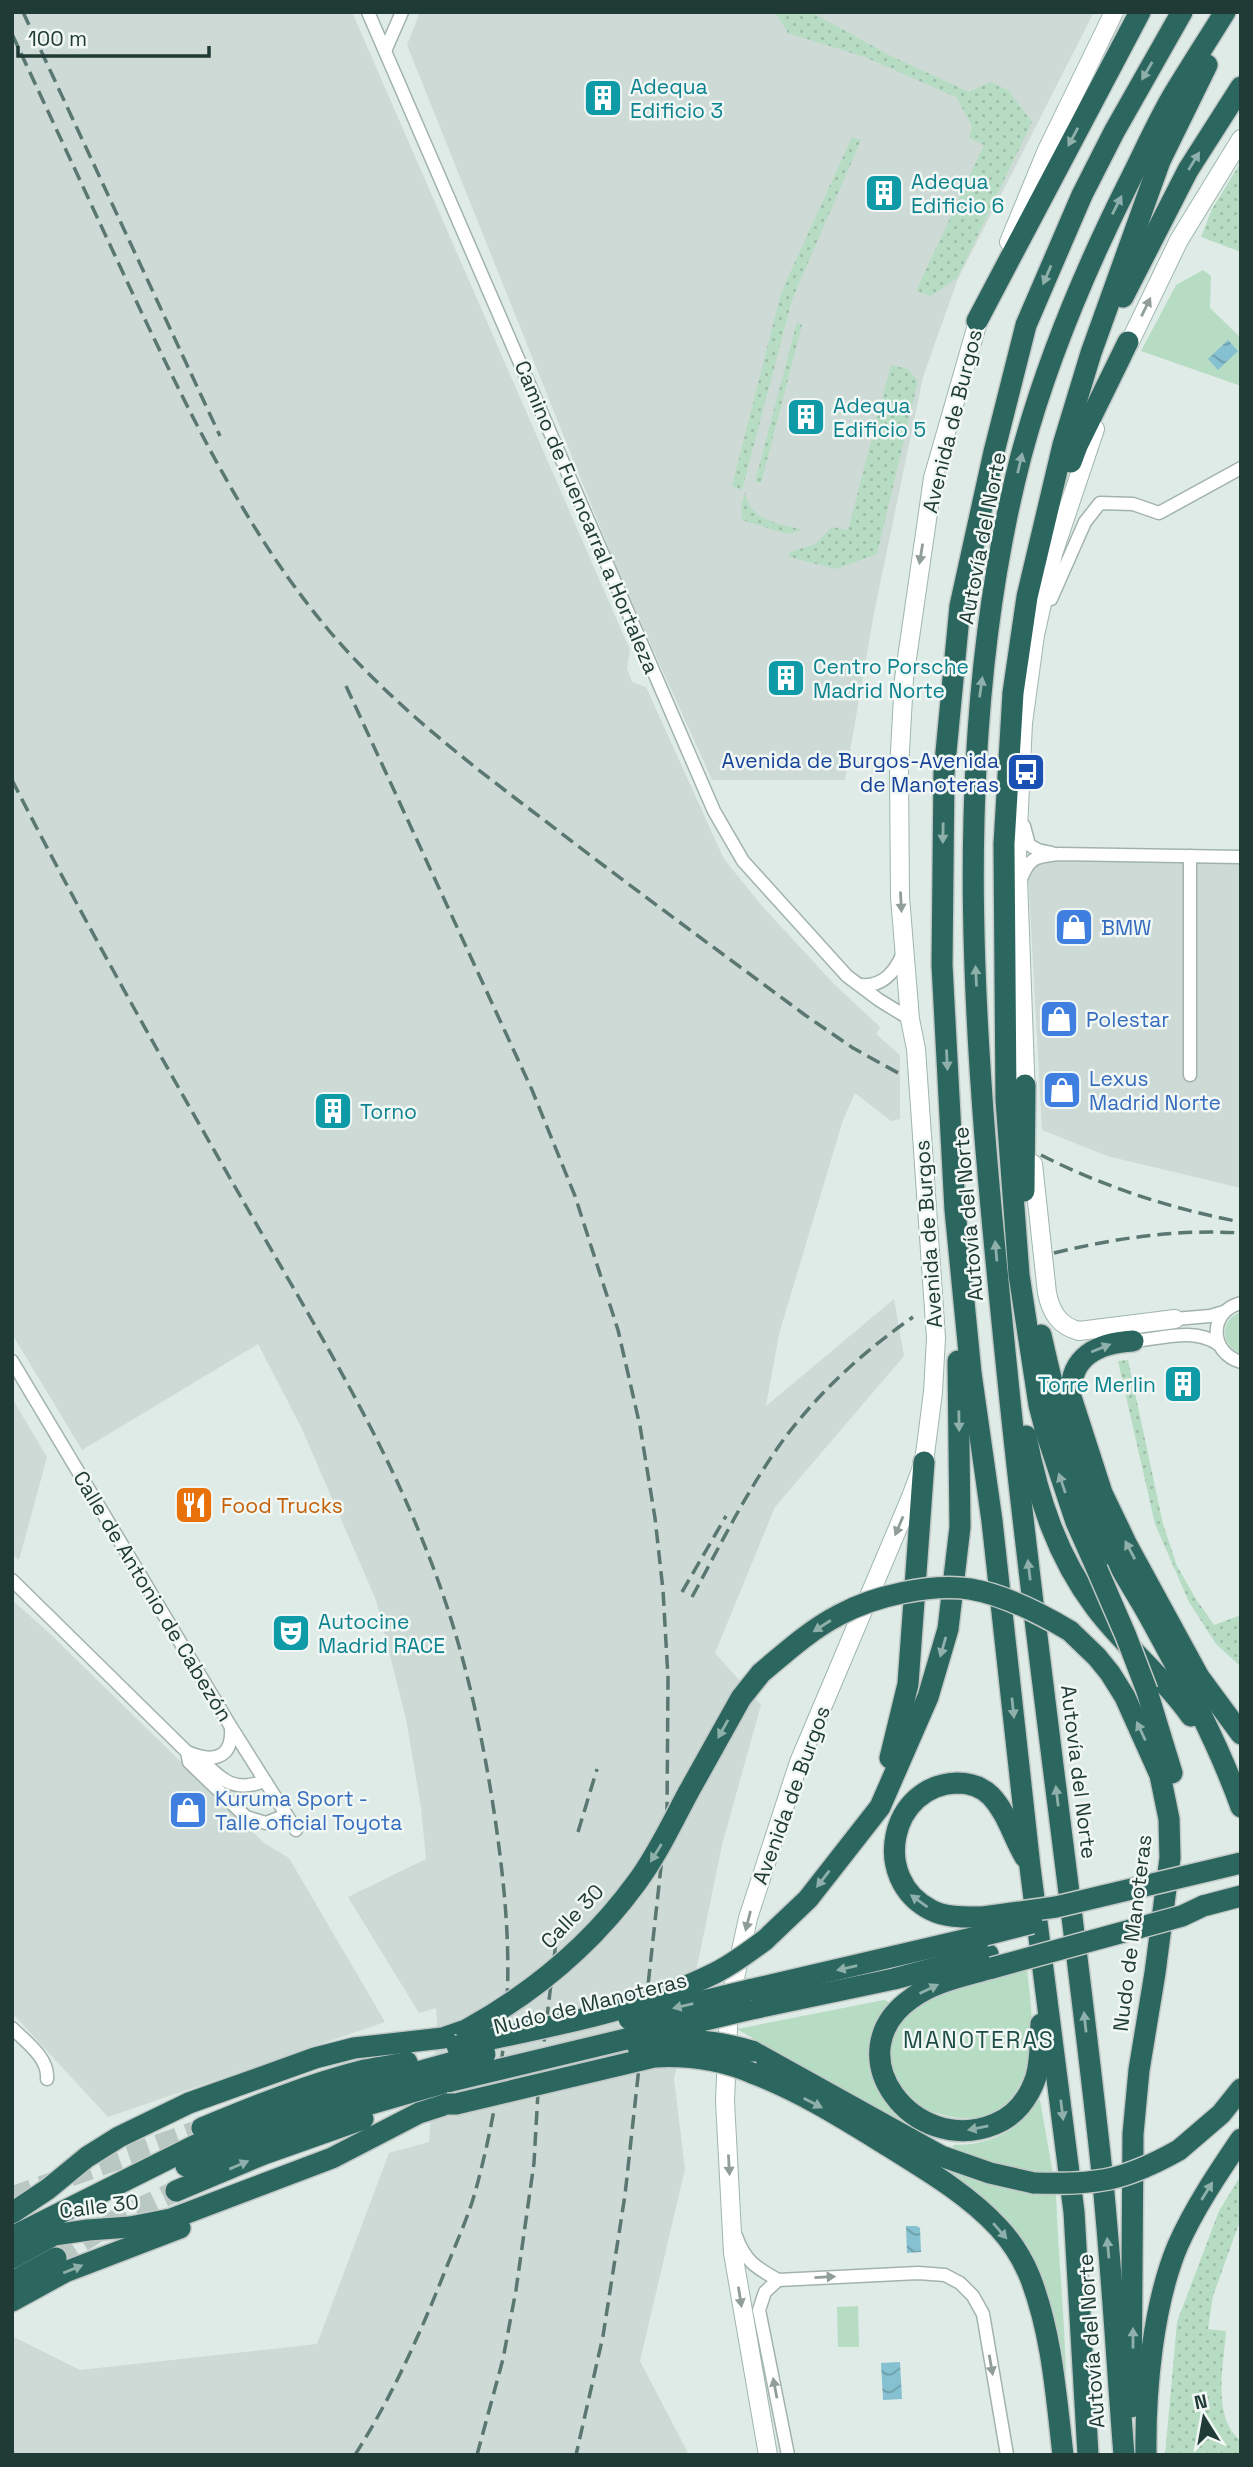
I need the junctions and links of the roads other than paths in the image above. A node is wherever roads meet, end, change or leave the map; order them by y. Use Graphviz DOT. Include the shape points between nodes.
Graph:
graph roads {
  1 [pos="368,12"];
  2 [pos="402,12"];
  3 [pos="1114,12"];
  4 [pos="1140,12"];
  5 [pos="1182,12"];
  6 [pos="1225,12"];
  7 [pos="1234,12"];
  8 [pos="385,51"];
  9 [pos="1241,87"];
  10 [pos="1241,139"];
  11 [pos="977,321"];
  12 [pos="1128,342"];
  13 [pos="1063,445"];
  14 [pos="1241,468"];
  15 [pos="1035,599"];
  16 [pos="1018,796"];
  17 [pos="1241,850"];
  18 [pos="1059,854"];
  19 [pos="1190,856"];
  20 [pos="1241,857"];
  21 [pos="1018,886"];
  22 [pos="904,949"];
  23 [pos="861,985"];
  24 [pos="1006,998"];
  25 [pos="910,1019"];
  26 [pos="1190,1075"];
  27 [pos="1025,1085"];
  28 [pos="1024,1196"];
  29 [pos="1241,1303"];
  30 [pos="963,1304"];
  31 [pos="1224,1312"];
  32 [pos="1002,1319"];
  33 [pos="1175,1320"];
  34 [pos="1133,1341"];
  35 [pos="1218,1344"];
  36 [pos="12,1361"];
  37 [pos="1241,1362"];
  38 [pos="924,1462"];
  39 [pos="12,1580"];
  40 [pos="1148,1615"];
  41 [pos="1070,1631"];
  42 [pos="230,1727"];
  43 [pos="1241,1734"];
  44 [pos="1241,1742"];
  45 [pos="187,1752"];
  46 [pos="200,1758"];
  47 [pos="265,1781"];
  48 [pos="1241,1807"];
  49 [pos="1241,1814"];
  50 [pos="286,1815"];
  51 [pos="1169,1819"];
  52 [pos="296,1830"];
  53 [pos="854,1840"];
  54 [pos="1241,1863"];
  55 [pos="1030,1867"];
  56 [pos="1241,1871"];
  57 [pos="1241,1896"];
  58 [pos="987,1944"];
  59 [pos="1044,1969"];
  60 [pos="748,2000"];
  61 [pos="679,2026"];
  62 [pos="12,2028"];
  63 [pos="751,2060"];
  64 [pos="450,2072"];
  65 [pos="47,2079"];
  66 [pos="1241,2089"];
  67 [pos="194,2132"];
  68 [pos="1241,2139"];
  69 [pos="353,2149"];
  70 [pos="176,2191"];
  71 [pos="12,2213"];
  72 [pos="12,2224"];
  73 [pos="733,2229"];
  74 [pos="54,2235"];
  75 [pos="12,2237"];
  76 [pos="12,2258"];
  77 [pos="56,2258"];
  78 [pos="778,2280"];
  79 [pos="12,2282"];
  80 [pos="12,2301"];
  81 [pos="768,2455"];
  82 [pos="788,2455"];
  83 [pos="1007,2455"];
  84 [pos="1063,2455"];
  85 [pos="1088,2455"];
  86 [pos="1126,2455"];
  87 [pos="1146,2455"];
  1 -- 8 [label="street, Camino de Fuencarral a Hortaleza"];
  2 -- 8 [label="street"];
  3 -- 11 [label="street, Avenida de Burgos" via="1047,149"];
  4 -- 11 [label="highway, one-way"];
  5 -- 30 [label="highway, Autovía del Norte, one-way" via="1082,195 1026,325 960,607 944,773 942,965"];
  32 -- 6 [label="highway, Autovía del Norte, one-way" via="986,1150 974,867 979,704 999,557 1022,454 1056,349 1098,244 1169,102"];
  7 -- 13 [label="highway" via="1160,161"];
  8 -- 23 [label="street, Camino de Fuencarral a Hortaleza" via="714,811 743,861 847,976"];
  13 -- 9 [label="highway, one-way" via="1124,294 1188,170"];
  12 -- 10 [label="street, one-way" via="1180,240"];
  11 -- 22 [label="street, Avenida de Burgos, one-way" via="933,478 908,639 900,769"];
  12 -- 15 [label="highway" via="1077,446"];
  13 -- 15 [label="highway"];
  14 -- 15 [label="street" via="1159,513 1133,503 1100,503 1085,522 1051,599"];
  15 -- 16 [label="street"];
  15 -- 24 [label="highway" via="1013,693 1005,792"];
  16 -- 18 [label="street" via="1027,843"];
  16 -- 21 [label="street"];
  17 -- 19 [label="street"];
  18 -- 19 [label="street"];
  18 -- 21 [label="street" via="1027,863"];
  19 -- 20 [label="street"];
  19 -- 26 [label="street"];
  21 -- 27 [label="street"];
  22 -- 23 [label="street" via="890,975 870,986"];
  22 -- 25 [label="street, Avenida de Burgos"];
  23 -- 25 [label="street, Camino de Fuencarral a Hortaleza"];
  24 -- 28 [label="highway"];
  51 -- 24 [label="highway, one-way, bridge" via="1176,1802 1172,1774 1147,1691 1076,1522 1039,1405 1009,1159"];
  25 -- 38 [label="street, Avenida de Burgos" via="916,1049 936,1338"];
  27 -- 28 [label="highway"];
  27 -- 33 [label="street" via="1050,1308 1068,1328 1079,1331"];
  28 -- 40 [label="highway" via="1035,1306 1058,1413 1098,1522"];
  29 -- 31 [label="street"];
  30 -- 53 [label="highway, one-way" via="957,1326 960,1527 948,1629 928,1697 893,1781"];
  30 -- 55 [label="highway, Autovía del Norte, one-way"];
  31 -- 33 [label="street"];
  31 -- 35 [label="street" via="1216,1327"];
  32 -- 49 [label="highway" via="1032,1466 1059,1547 1097,1609 1189,1714"];
  86 -- 32 [label="highway, Autovía del Norte, one-way" via="1100,2148"];
  34 -- 35 [label="street" via="1194,1335"];
  43 -- 34 [label="highway, one-way" via="1199,1677 1127,1545 1102,1493 1073,1405 1070,1384 1079,1362 1105,1345"];
  35 -- 37 [label="street" via="1227,1356"];
  36 -- 42 [label="street, Calle de Antonio de Cabezón"];
  38 -- 53 [label="highway" via="908,1684 893,1751"];
  38 -- 73 [label="street, Avenida de Burgos, one-way" via="799,1762 748,1918 729,2006 725,2101"];
  39 -- 45 [label="street"];
  40 -- 44 [label="highway" via="1206,1701"];
  40 -- 48 [label="highway" via="1224,1759"];
  51 -- 41 [label="highway, Nudo de Manoteras, one-way" via="1160,1776 1125,1698 1103,1665"];
  41 -- 64 [label="highway, Calle 30, one-way, bridge" via="1039,1613 970,1589 940,1589 880,1598 838,1615 796,1643 761,1673 741,1698 638,1882 591,1937 530,1990"];
  42 -- 46 [label="street" via="225,1751 211,1759"];
  42 -- 47 [label="street, Calle de Antonio de Cabezón"];
  45 -- 46 [label="street"];
  45 -- 50 [label="street" via="189,1762 246,1817 266,1823"];
  46 -- 47 [label="street" via="231,1784 250,1786"];
  47 -- 50 [label="street, Calle de Antonio de Cabezón"];
  50 -- 52 [label="street, Calle de Antonio de Cabezón"];
  86 -- 51 [label="highway, Nudo de Manoteras, one-way" via="1133,2378 1133,2134 1170,1858"];
  53 -- 64 [label="highway, one-way, bridge" via="808,1899 765,1940 727,1967 685,1987 523,2033"];
  54 -- 58 [label="highway, bridge" via="1056,1907"];
  58 -- 55 [label="highway, one-way" via="955,1917 931,1910 909,1894 897,1875 893,1847 899,1825 925,1792 944,1783 968,1783 990,1795"];
  55 -- 59 [label="highway, Autovía del Norte"];
  56 -- 58 [label="highway, bridge"];
  57 -- 58 [label="highway, bridge"];
  59 -- 58 [label="highway, one-way" via="1039,2060 1023,2102 998,2123 974,2131 934,2126 907,2111 892,2094 880,2063 882,2037 891,2017 911,1998 936,1985"];
  58 -- 60 [label="highway, Nudo de Manoteras" via="894,1979"];
  59 -- 85 [label="highway, Autovía del Norte, one-way" via="1074,2212"];
  60 -- 61 [label="highway, Nudo de Manoteras, bridge"];
  60 -- 64 [label="highway, Nudo de Manoteras, one-way, bridge"];
  61 -- 64 [label="highway, bridge"];
  61 -- 64 [label="highway, bridge" via="658,2035"];
  62 -- 65 [label="street" via="44,2062"];
  63 -- 64 [label="highway, bridge" via="725,2049 664,2048 458,2099"];
  63 -- 64 [label="highway, Calle 30, bridge" via="672,2056 638,2060 456,2104"];
  63 -- 66 [label="highway, bridge" via="778,2064 941,2156 1034,2183 1113,2180 1152,2166 1221,2114"];
  63 -- 84 [label="highway, one-way" via="768,2079 941,2178 998,2227 1016,2250 1041,2315"];
  64 -- 67 [label="highway" via="422,2057 332,2080"];
  64 -- 69 [label="highway, Calle 30" via="419,2113"];
  70 -- 64 [label="highway, one-way"];
  64 -- 71 [label="highway, Calle 30" via="443,2038 354,2048 303,2062 189,2103 119,2137"];
  64 -- 72 [label="highway" via="356,2059 252,2093 117,2154"];
  64 -- 74 [label="highway" via="197,2161"];
  64 -- 75 [label="highway" via="372,2085 196,2145"];
  87 -- 68 [label="highway, one-way" via="1150,2377 1166,2278 1198,2205"];
  69 -- 74 [label="highway, Calle 30" via="171,2219"];
  80 -- 69 [label="highway, one-way" via="65,2272 318,2173"];
  73 -- 78 [label="street" via="743,2256"];
  73 -- 81 [label="street, Avenida de Burgos, one-way" via="733,2253"];
  74 -- 76 [label="highway, Calle 30"];
  77 -- 79 [label="highway"];
  82 -- 78 [label="street, one-way" via="760,2310 765,2292"];
  78 -- 83 [label="street, one-way" via="918,2273 960,2283 983,2314"];
}
